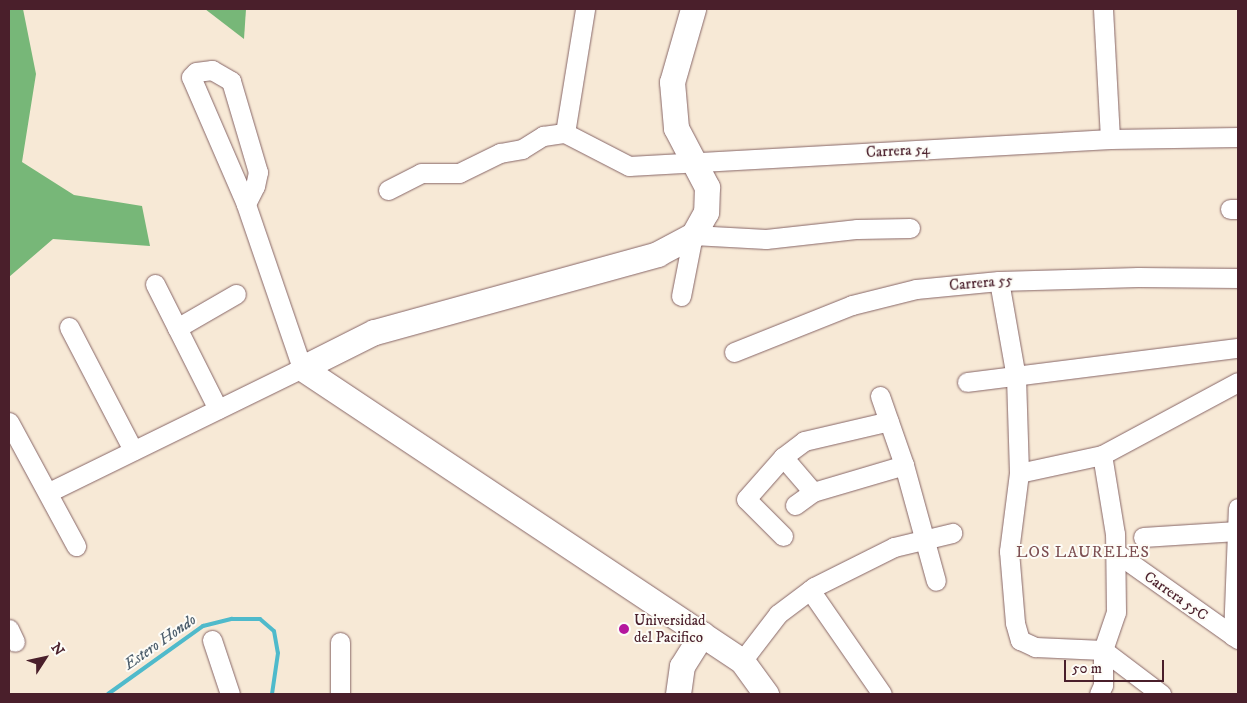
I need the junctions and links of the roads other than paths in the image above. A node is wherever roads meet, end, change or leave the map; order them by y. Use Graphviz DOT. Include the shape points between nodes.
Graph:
graph roads {
  1 [pos="585,9"];
  2 [pos="693,9"];
  3 [pos="1103,9"];
  4 [pos="565,133"];
  5 [pos="1238,137"];
  6 [pos="1110,139"];
  7 [pos="693,162"];
  8 [pos="388,190"];
  9 [pos="246,204"];
  10 [pos="910,228"];
  11 [pos="693,235"];
  12 [pos="1238,278"];
  13 [pos="999,281"];
  14 [pos="155,284"];
  15 [pos="236,294"];
  16 [pos="681,296"];
  17 [pos="69,327"];
  18 [pos="177,328"];
  19 [pos="1238,348"];
  20 [pos="734,352"];
  21 [pos="302,368"];
  22 [pos="1016,377"];
  23 [pos="968,382"];
  24 [pos="1238,382"];
  25 [pos="880,396"];
  26 [pos="218,409"];
  27 [pos="889,421"];
  28 [pos="9,422"];
  29 [pos="133,450"];
  30 [pos="1102,455"];
  31 [pos="784,457"];
  32 [pos="904,465"];
  33 [pos="1019,473"];
  34 [pos="49,492"];
  35 [pos="813,492"];
  36 [pos="795,505"];
  37 [pos="1238,508"];
  38 [pos="1237,531"];
  39 [pos="952,533"];
  40 [pos="783,536"];
  41 [pos="1143,537"];
  42 [pos="924,538"];
  43 [pos="76,546"];
  44 [pos="1114,552"];
  45 [pos="936,581"];
  46 [pos="810,590"];
  47 [pos="702,634"];
  48 [pos="1236,637"];
  49 [pos="212,640"];
  50 [pos="340,642"];
  51 [pos="1102,650"];
  52 [pos="742,661"];
  53 [pos="230,694"];
  54 [pos="340,694"];
  55 [pos="678,694"];
  56 [pos="766,694"];
  57 [pos="882,694"];
  58 [pos="1099,694"];
  59 [pos="1161,694"];
  1 -- 4 [label="street"];
  2 -- 7 [label="main road" via="672,82 676,128"];
  3 -- 6 [label="street"];
  4 -- 7 [label="street, Carrera 54" via="629,166"];
  4 -- 8 [label="street" via="543,136 522,149 500,154 459,173 421,173"];
  5 -- 6 [label="street, Carrera 54"];
  6 -- 7 [label="street, Carrera 54"];
  7 -- 11 [label="main road" via="707,187 706,212"];
  9 -- 9 [label="street" via="258,172 231,81 212,70 196,72 191,77"];
  9 -- 21 [label="street"];
  10 -- 11 [label="street" via="857,229 766,239"];
  11 -- 16 [label="street"];
  11 -- 21 [label="main road" via="658,254 374,332"];
  12 -- 13 [label="street, Carrera 55"];
  13 -- 20 [label="street, Carrera 55" via="916,289 852,305"];
  13 -- 22 [label="street"];
  14 -- 18 [label="street"];
  15 -- 18 [label="street"];
  17 -- 29 [label="street"];
  18 -- 26 [label="street"];
  19 -- 22 [label="street"];
  21 -- 26 [label="street"];
  21 -- 47 [label="main road"];
  22 -- 23 [label="street"];
  22 -- 33 [label="street"];
  24 -- 30 [label="street"];
  25 -- 27 [label="street"];
  26 -- 29 [label="street"];
  27 -- 31 [label="street" via="804,441"];
  27 -- 32 [label="street"];
  28 -- 34 [label="street"];
  29 -- 34 [label="street"];
  30 -- 33 [label="street"];
  30 -- 44 [label="street" via="1115,534"];
  31 -- 35 [label="street"];
  31 -- 40 [label="street" via="746,499"];
  32 -- 35 [label="street"];
  32 -- 42 [label="street"];
  33 -- 51 [label="street" via="1009,552 1015,623 1020,640 1034,647"];
  34 -- 43 [label="street"];
  35 -- 36 [label="street"];
  37 -- 38 [label="street"];
  38 -- 41 [label="street"];
  38 -- 48 [label="street"];
  39 -- 42 [label="street"];
  42 -- 45 [label="street"];
  42 -- 46 [label="street" via="894,547"];
  44 -- 48 [label="street, Carrera 55C"];
  44 -- 51 [label="street" via="1116,612"];
  46 -- 52 [label="street" via="778,614"];
  46 -- 57 [label="street"];
  47 -- 52 [label="main road"];
  47 -- 55 [label="main road" via="682,666"];
  49 -- 53 [label="street"];
  50 -- 54 [label="street"];
  51 -- 58 [label="street" via="1103,685"];
  51 -- 59 [label="street"];
  52 -- 56 [label="main road"];
}
